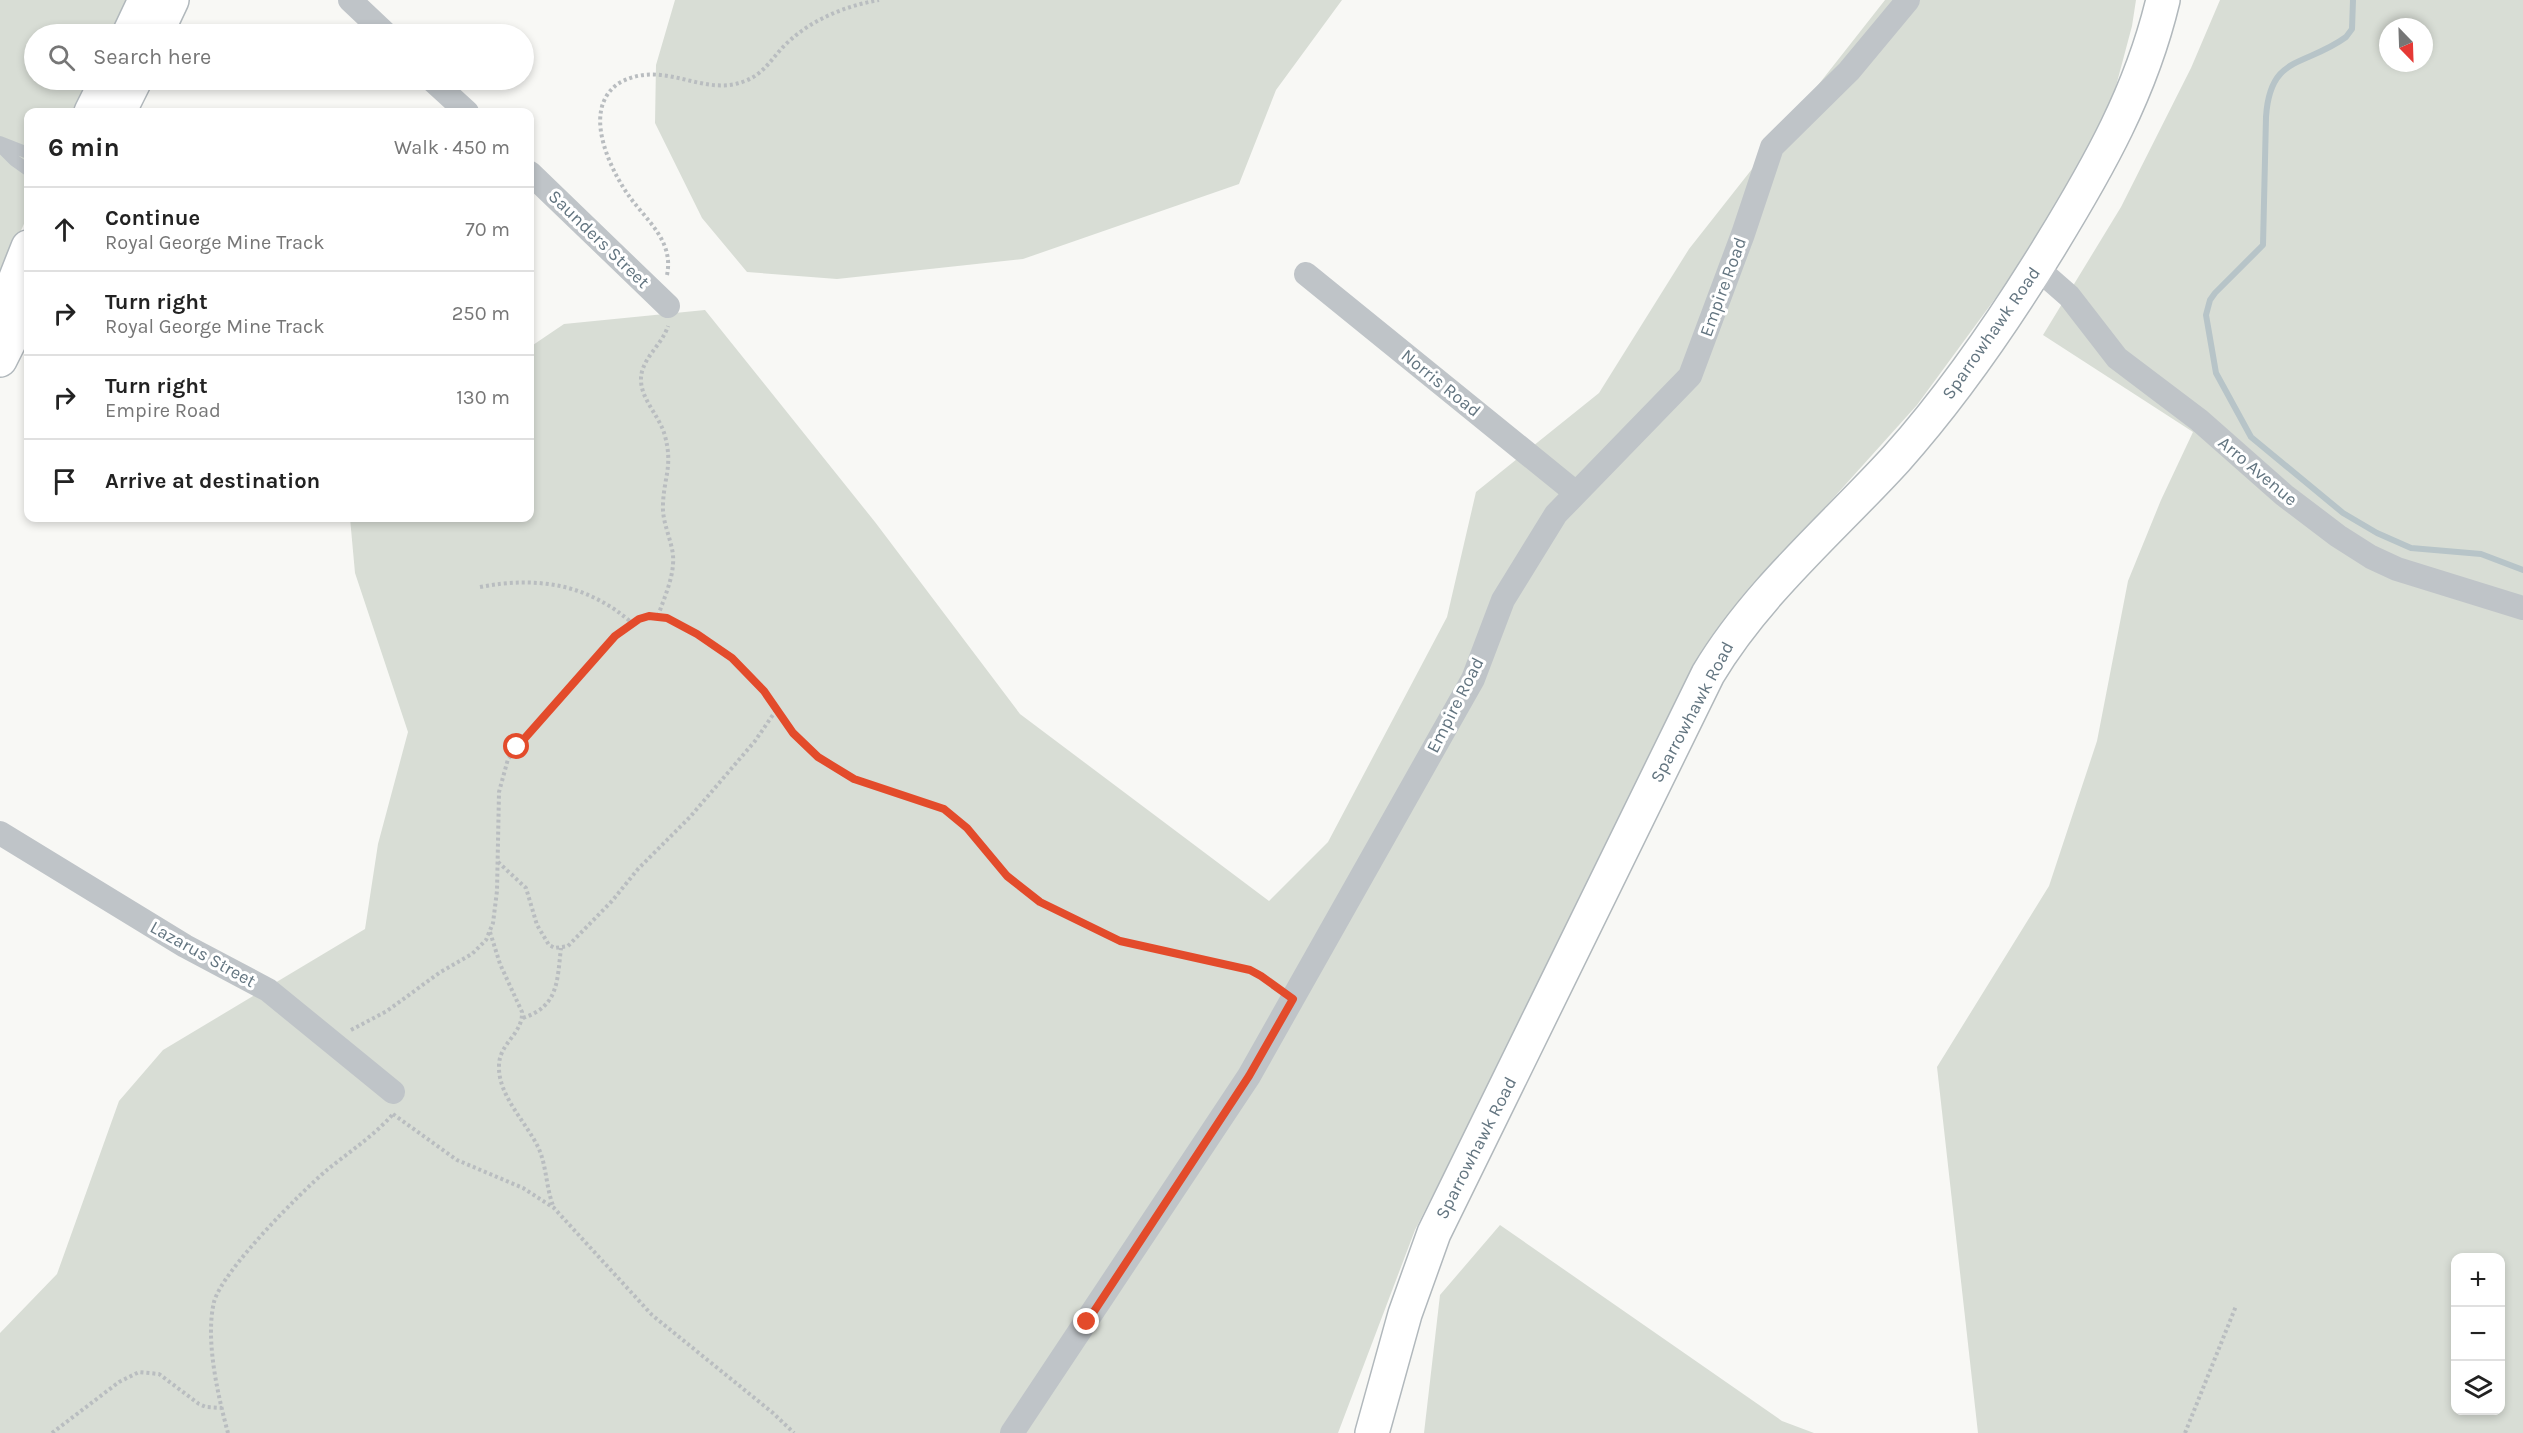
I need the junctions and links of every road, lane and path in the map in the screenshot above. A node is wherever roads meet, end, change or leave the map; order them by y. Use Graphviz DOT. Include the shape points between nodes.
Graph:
graph roads {
  1 [pos="145,0"];
  2 [pos="172,0"];
  3 [pos="350,0"];
  4 [pos="879,0"];
  5 [pos="1908,0"];
  6 [pos="2163,0"];
  7 [pos="134,24"];
  8 [pos="161,24"];
  9 [pos="375,24"];
  10 [pos="102,90"];
  11 [pos="130,90"];
  12 [pos="443,90"];
  13 [pos="93,108"];
  14 [pos="121,108"];
  15 [pos="463,108"];
  16 [pos="0,144"];
  17 [pos="24,152"];
  18 [pos="24,167"];
  19 [pos="534,177"];
  20 [pos="24,257"];
  21 [pos="2037,268"];
  22 [pos="1306,273"];
  23 [pos="662,300"];
  24 [pos="24,312"];
  25 [pos="0,318"];
  26 [pos="0,360"];
  27 [pos="1576,493"];
  28 [pos="480,587"];
  29 [pos="2523,608"];
  30 [pos="658,616"];
  31 [pos="632,623"];
  32 [pos="777,709"];
  33 [pos="0,833"];
  34 [pos="498,861"];
  35 [pos="490,932"];
  36 [pos="561,948"];
  37 [pos="1293,999"];
  38 [pos="523,1018"];
  39 [pos="332,1041"];
  40 [pos="393,1103"];
  41 [pos="554,1208"];
  42 [pos="2236,1306"];
  43 [pos="222,1408"];
  44 [pos="52,1433"];
  45 [pos="228,1433"];
  46 [pos="794,1433"];
  47 [pos="1012,1433"];
  48 [pos="1372,1433"];
  49 [pos="2185,1433"];
  1 -- 7 [label="street"];
  2 -- 8 [label="street"];
  3 -- 9 [label="street"];
  4 -- 23 [label="path" via="844,8 817,22 787,43 766,68 745,81 720,86 651,73 629,78 611,90 604,100 600,120 607,151 627,193 655,227 666,248"];
  5 -- 27 [label="street, Empire Road" via="1849,71 1772,147 1690,376"];
  6 -- 21 [label="street, Sparrowhawk Road" via="2144,69 2116,132"];
  10 -- 13 [label="street"];
  11 -- 14 [label="street"];
  12 -- 15 [label="street"];
  16 -- 17 [label="lane"];
  16 -- 18 [label="lane"];
  19 -- 23 [label="street, Saunders Street"];
  20 -- 25 [label="street"];
  21 -- 29 [label="street, Arro Avenue" via="2069,296 2122,363 2199,420 2284,495 2354,547 2397,569"];
  21 -- 48 [label="street, Sparrowhawk Road" via="1949,396 1734,632 1708,674 1434,1233 1408,1304"];
  22 -- 27 [label="street, Norris Road"];
  23 -- 30 [label="path" via="669,323 662,342 644,363 641,374 642,390 664,433 670,464 663,514 674,560"];
  24 -- 26 [label="street"];
  27 -- 37 [label="street, Empire Road" via="1556,514 1503,600 1473,679"];
  28 -- 31 [label="path" via="520,581 562,585 598,598"];
  30 -- 31 [label="path"];
  30 -- 32 [label="path" via="689,629 732,658"];
  31 -- 34 [label="path" via="583,670 508,759 499,792"];
  32 -- 36 [label="path" via="690,817 577,939"];
  32 -- 37 [label="path" via="800,741 832,767 882,789 930,803 956,818 1007,876 1040,902 1120,941 1250,970"];
  33 -- 39 [label="street, Lazarus Street" via="185,946 268,990"];
  34 -- 35 [label="path"];
  34 -- 36 [label="path" via="526,888 543,937 549,945"];
  35 -- 38 [label="path"];
  35 -- 39 [label="path" via="472,954 387,1011"];
  36 -- 38 [label="path" via="553,995 540,1010"];
  37 -- 47 [label="street, Empire Road" via="1249,1076"];
  38 -- 41 [label="path" via="519,1030 502,1049 500,1077 538,1147"];
  39 -- 40 [label="street, Lazarus Street"];
  40 -- 41 [label="path" via="457,1160 523,1188"];
  40 -- 43 [label="path" via="309,1185 218,1291 212,1312 213,1355"];
  41 -- 46 [label="path" via="652,1315"];
  42 -- 49 [label="path"];
  43 -- 44 [label="path" via="199,1404 159,1374 140,1372 119,1382"];
  43 -- 45 [label="path"];
}
